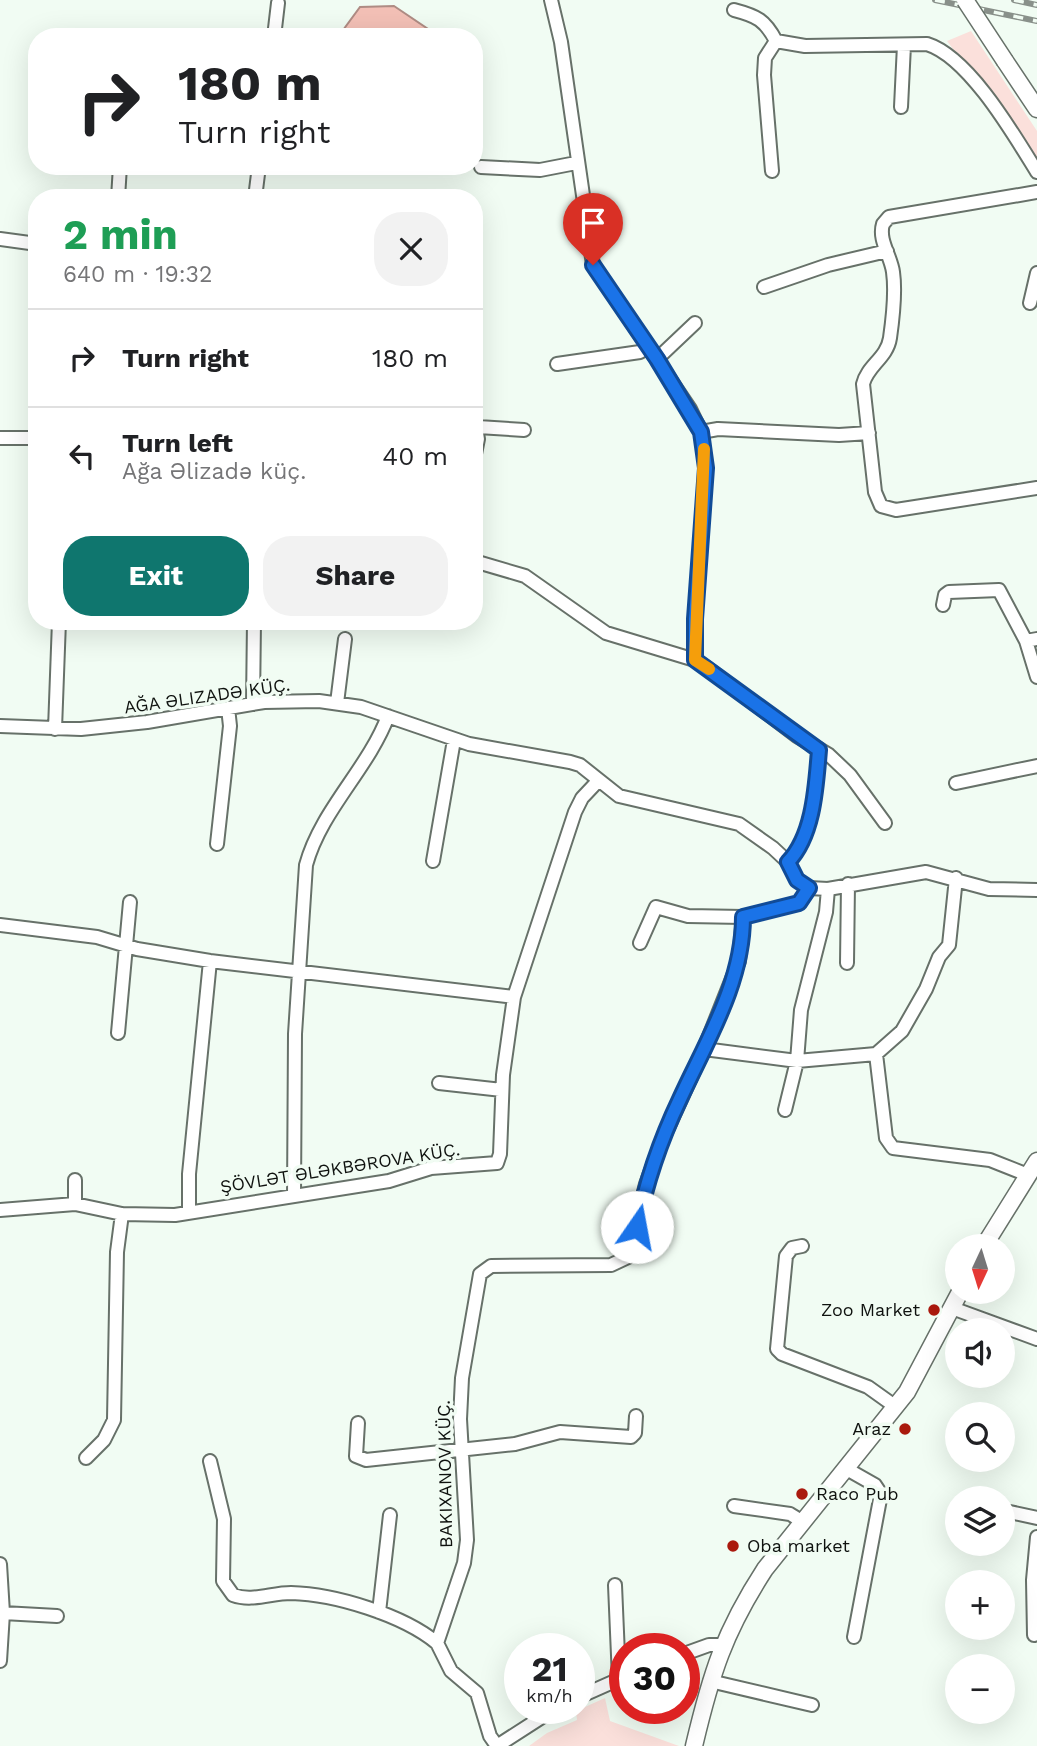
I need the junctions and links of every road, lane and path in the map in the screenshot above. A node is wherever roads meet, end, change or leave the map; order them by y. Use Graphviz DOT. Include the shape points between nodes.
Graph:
graph roads {
  1 [pos="551,0"];
  2 [pos="965,0"];
  3 [pos="278,3"];
  4 [pos="734,10"];
  5 [pos="275,28"];
  6 [pos="776,41"];
  7 [pos="904,46"];
  8 [pos="901,107"];
  9 [pos="1037,109"];
  10 [pos="576,163"];
  11 [pos="483,167"];
  12 [pos="772,171"];
  13 [pos="1037,172"];
  14 [pos="1037,192"];
  15 [pos="0,239"];
  16 [pos="28,243"];
  17 [pos="887,251"];
  18 [pos="1037,273"];
  19 [pos="764,287"];
  20 [pos="1030,303"];
  21 [pos="695,323"];
  22 [pos="648,347"];
  23 [pos="657,359"];
  24 [pos="557,364"];
  25 [pos="483,423"];
  26 [pos="524,430"];
  27 [pos="701,432"];
  28 [pos="869,433"];
  29 [pos="0,438"];
  30 [pos="28,438"];
  31 [pos="1037,488"];
  32 [pos="483,564"];
  33 [pos="943,605"];
  34 [pos="59,630"];
  35 [pos="254,630"];
  36 [pos="345,639"];
  37 [pos="1032,640"];
  38 [pos="695,660"];
  39 [pos="1037,677"];
  40 [pos="337,703"];
  41 [pos="253,704"];
  42 [pos="228,708"];
  43 [pos="388,716"];
  44 [pos="0,726"];
  45 [pos="54,729"];
  46 [pos="454,740"];
  47 [pos="819,750"];
  48 [pos="1037,766"];
  49 [pos="598,781"];
  50 [pos="956,783"];
  51 [pos="885,823"];
  52 [pos="217,844"];
  53 [pos="433,861"];
  54 [pos="788,862"];
  55 [pos="956,878"];
  56 [pos="848,884"];
  57 [pos="809,888"];
  58 [pos="828,889"];
  59 [pos="1037,890"];
  60 [pos="130,902"];
  61 [pos="743,917"];
  62 [pos="0,925"];
  63 [pos="640,943"];
  64 [pos="125,945"];
  65 [pos="210,961"];
  66 [pos="848,963"];
  67 [pos="300,970"];
  68 [pos="514,997"];
  69 [pos="118,1032"];
  70 [pos="704,1049"];
  71 [pos="877,1054"];
  72 [pos="797,1061"];
  73 [pos="439,1083"];
  74 [pos="502,1090"];
  75 [pos="785,1110"];
  76 [pos="1032,1168"];
  77 [pos="75,1180"];
  78 [pos="294,1196"];
  79 [pos="75,1204"];
  80 [pos="0,1210"];
  81 [pos="189,1211"];
  82 [pos="122,1213"];
  83 [pos="991,1234"];
  84 [pos="802,1246"];
  85 [pos="954,1304"];
  86 [pos="952,1308"];
  87 [pos="1037,1339"];
  88 [pos="896,1407"];
  89 [pos="636,1416"];
  90 [pos="358,1423"];
  91 [pos="463,1451"];
  92 [pos="86,1458"];
  93 [pos="210,1461"];
  94 [pos="845,1468"];
  95 [pos="734,1506"];
  96 [pos="1015,1513"];
  97 [pos="390,1514"];
  98 [pos="1037,1518"];
  99 [pos="803,1522"];
  100 [pos="1037,1537"];
  101 [pos="0,1564"];
  102 [pos="615,1586"];
  103 [pos="379,1612"];
  104 [pos="4,1614"];
  105 [pos="57,1616"];
  106 [pos="619,1633"];
  107 [pos="1034,1635"];
  108 [pos="855,1637"];
  109 [pos="438,1643"];
  110 [pos="721,1645"];
  111 [pos="700,1648"];
  112 [pos="0,1661"];
  113 [pos="710,1681"];
  114 [pos="812,1704"];
  115 [pos="531,1724"];
  116 [pos="497,1746"];
  117 [pos="694,1746"];
  1 -- 10 [label="street" via="561,42"];
  2 -- 9 [label="main road, bridge"];
  3 -- 5 [label="street"];
  4 -- 6 [label="street" via="768,24"];
  6 -- 7 [label="street" via="805,46"];
  6 -- 12 [label="street" via="765,58 764,75"];
  7 -- 8 [label="street"];
  7 -- 13 [label="street" via="941,48 958,63"];
  10 -- 11 [label="street" via="540,170"];
  10 -- 22 [label="street" via="593,265"];
  14 -- 17 [label="street" via="889,217 881,230"];
  15 -- 16 [label="street"];
  17 -- 19 [label="street"];
  17 -- 28 [label="street" via="894,281 890,340 863,384"];
  18 -- 20 [label="street"];
  21 -- 23 [label="street"];
  22 -- 23 [label="street"];
  22 -- 24 [label="street"];
  23 -- 27 [label="street"];
  25 -- 26 [label="street"];
  27 -- 28 [label="street"];
  27 -- 38 [label="street" via="706,468"];
  28 -- 31 [label="street" via="875,492 887,509"];
  29 -- 30 [label="street"];
  32 -- 38 [label="street" via="525,576 606,634"];
  33 -- 37 [label="street" via="949,592 999,590"];
  34 -- 45 [label="street"];
  35 -- 41 [label="street"];
  36 -- 40 [label="street"];
  37 -- 39 [label="street"];
  38 -- 47 [label="street"];
  40 -- 41 [label="street, AĞA ƏLIZADƏ KÜÇ." via="294,700"];
  40 -- 43 [label="street, AĞA ƏLIZADƏ KÜÇ."];
  41 -- 42 [label="street, AĞA ƏLIZADƏ KÜÇ."];
  42 -- 45 [label="street, AĞA ƏLIZADƏ KÜÇ." via="119,726"];
  42 -- 52 [label="street"];
  43 -- 46 [label="street, AĞA ƏLIZADƏ KÜÇ."];
  43 -- 67 [label="street" via="312,844 306,864"];
  44 -- 45 [label="street, AĞA ƏLIZADƏ KÜÇ."];
  46 -- 49 [label="street, AĞA ƏLIZADƏ KÜÇ." via="570,762"];
  46 -- 53 [label="street"];
  47 -- 51 [label="street" via="850,775"];
  47 -- 54 [label="street" via="806,829 797,853"];
  48 -- 50 [label="street"];
  49 -- 54 [label="street, AĞA ƏLIZADƏ KÜÇ." via="619,796 739,824"];
  49 -- 68 [label="street, ŞÖVLƏT ƏLƏKBƏROVA KÜÇ." via="575,812"];
  54 -- 57 [label="street, AĞA ƏLIZADƏ KÜÇ." via="797,880"];
  55 -- 56 [label="street" via="926,872"];
  55 -- 59 [label="street" via="989,888"];
  55 -- 71 [label="street" via="949,944 902,1031"];
  56 -- 58 [label="street"];
  56 -- 66 [label="street"];
  57 -- 58 [label="street"];
  57 -- 61 [label="street" via="799,903"];
  58 -- 72 [label="street" via="802,1010"];
  60 -- 64 [label="street"];
  61 -- 63 [label="street" via="688,916 656,907"];
  61 -- 70 [label="street" via="739,961"];
  62 -- 64 [label="street"];
  64 -- 65 [label="street"];
  64 -- 69 [label="street"];
  65 -- 67 [label="street"];
  65 -- 81 [label="street"];
  67 -- 68 [label="street"];
  67 -- 78 [label="street"];
  68 -- 74 [label="street, ŞÖVLƏT ƏLƏKBƏROVA KÜÇ."];
  70 -- 72 [label="street"];
  70 -- 91 [label="street" via="646,1184 628,1257 611,1265 483,1269 469,1323 462,1378"];
  71 -- 72 [label="street"];
  71 -- 76 [label="street" via="886,1138 893,1148"];
  72 -- 75 [label="street"];
  73 -- 74 [label="street"];
  74 -- 78 [label="street, ŞÖVLƏT ƏLƏKBƏROVA KÜÇ." via="497,1163 431,1168 389,1181"];
  76 -- 83 [label="main road"];
  77 -- 79 [label="street"];
  78 -- 81 [label="street, ŞÖVLƏT ƏLƏKBƏROVA KÜÇ."];
  79 -- 80 [label="street, ŞÖVLƏT ƏLƏKBƏROVA KÜÇ."];
  79 -- 82 [label="street, ŞÖVLƏT ƏLƏKBƏROVA KÜÇ."];
  81 -- 82 [label="street, ŞÖVLƏT ƏLƏKBƏROVA KÜÇ." via="154,1216"];
  82 -- 92 [label="street" via="114,1420 109,1433"];
  84 -- 88 [label="street" via="792,1248 786,1256 777,1349 868,1387"];
  85 -- 86 [label="main road"];
  86 -- 87 [label="street"];
  86 -- 88 [label="main road"];
  88 -- 94 [label="main road"];
  89 -- 91 [label="street" via="631,1437 560,1432"];
  90 -- 91 [label="street" via="355,1451 360,1460"];
  91 -- 109 [label="street" via="467,1540"];
  93 -- 103 [label="street" via="224,1519 223,1581 233,1595 252,1598 294,1593"];
  94 -- 99 [label="main road"];
  94 -- 108 [label="street" via="881,1494"];
  95 -- 99 [label="street" via="790,1514"];
  96 -- 98 [label="street"];
  97 -- 103 [label="street"];
  99 -- 110 [label="main road" via="745,1600"];
  100 -- 107 [label="street" via="1032,1580"];
  101 -- 104 [label="street"];
  102 -- 106 [label="street"];
  103 -- 109 [label="street"];
  104 -- 105 [label="street"];
  104 -- 112 [label="street"];
  109 -- 116 [label="street" via="451,1671 477,1693"];
  110 -- 111 [label="street"];
  110 -- 113 [label="main road"];
  113 -- 114 [label="street"];
  113 -- 117 [label="main road"];
  115 -- 116 [label="street"];
}
